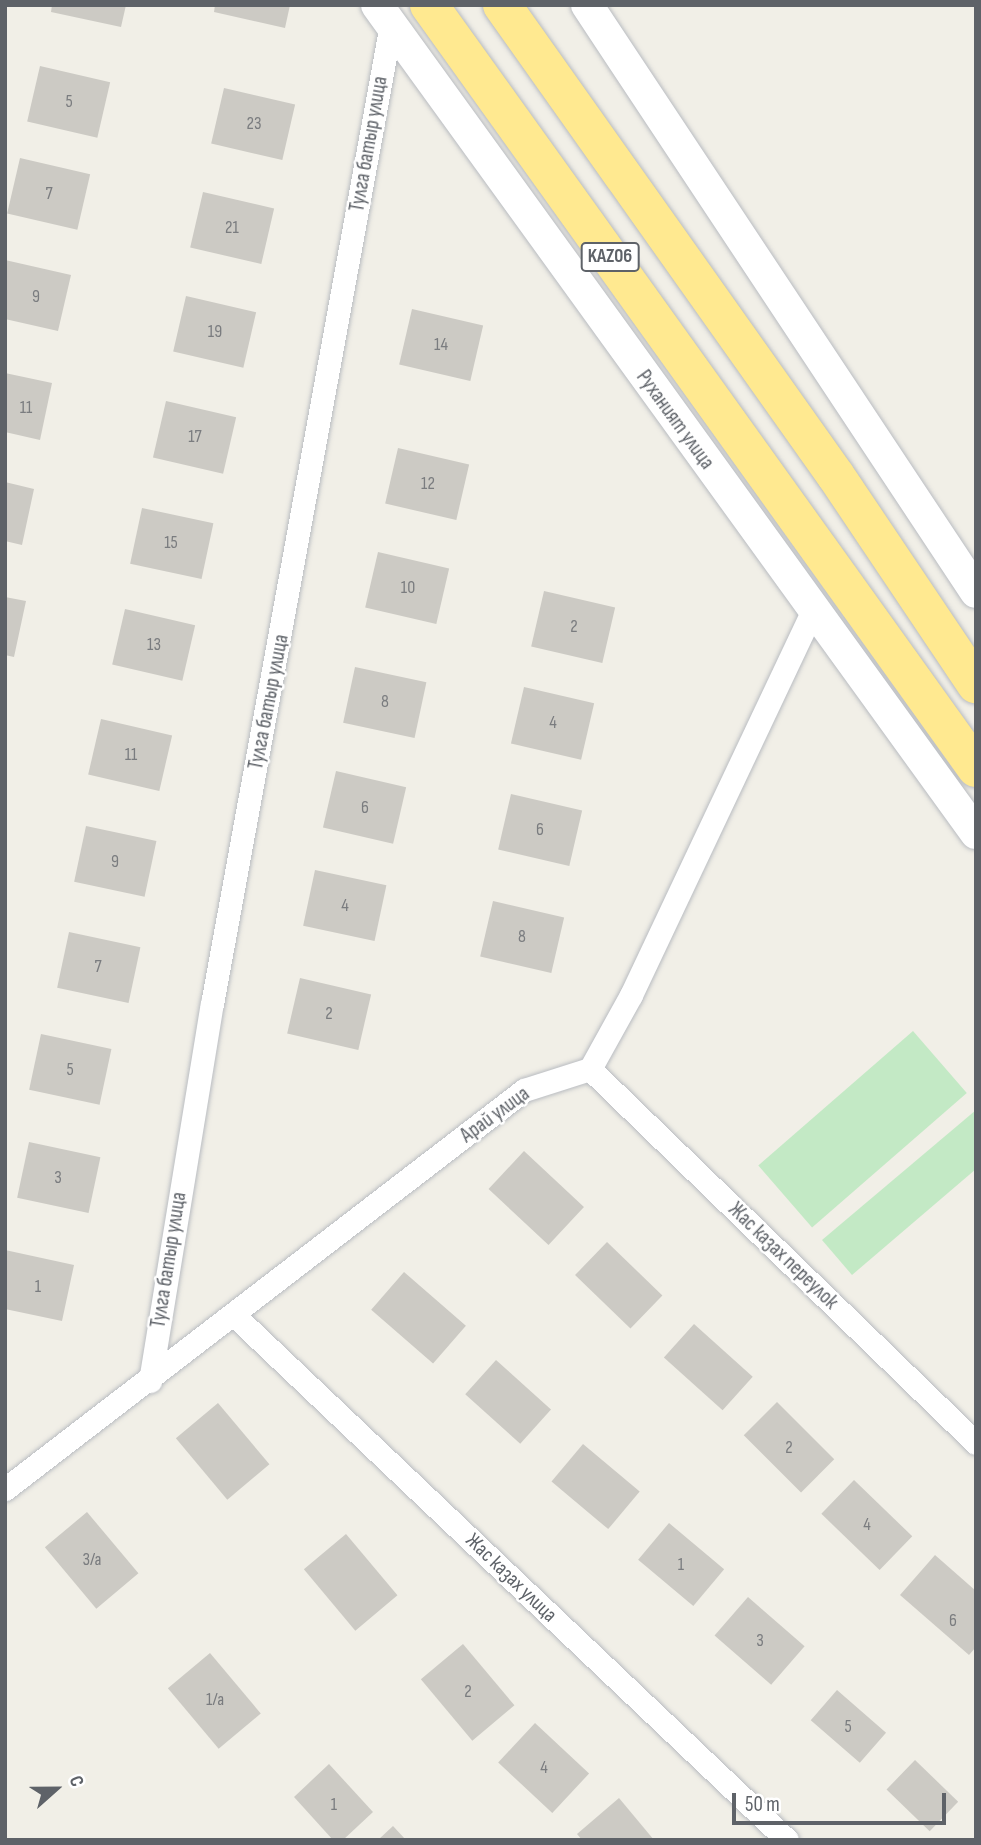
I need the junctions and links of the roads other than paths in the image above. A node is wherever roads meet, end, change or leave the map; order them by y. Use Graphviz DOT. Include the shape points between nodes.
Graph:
graph roads {
  1 [pos="429,5"];
  2 [pos="502,5"];
  3 [pos="587,5"];
  4 [pos="384,15"];
  5 [pos="976,592"];
  6 [pos="812,612"];
  7 [pos="976,684"];
  8 [pos="976,768"];
  9 [pos="976,833"];
  10 [pos="590,1069"];
  11 [pos="235,1316"];
  12 [pos="150,1381"];
  13 [pos="976,1443"];
  14 [pos="5,1489"];
  15 [pos="787,1840"];
  1 -- 8 [label="highway, KАZ06"];
  2 -- 7 [label="highway, KАZ06" via="836,476"];
  3 -- 5 [label="main road"];
  4 -- 6 [label="main road, Руханият улица"];
  4 -- 12 [label="street, Тулга батыр улица"];
  6 -- 9 [label="main road, Руханият улица"];
  6 -- 10 [label="street" via="632,995"];
  10 -- 11 [label="street, Арай улица" via="524,1090"];
  10 -- 13 [label="street, Жас казах переулок"];
  11 -- 12 [label="street, Арай улица"];
  11 -- 15 [label="street, Жас казах улица"];
  12 -- 14 [label="street, Арай улица"];
}
